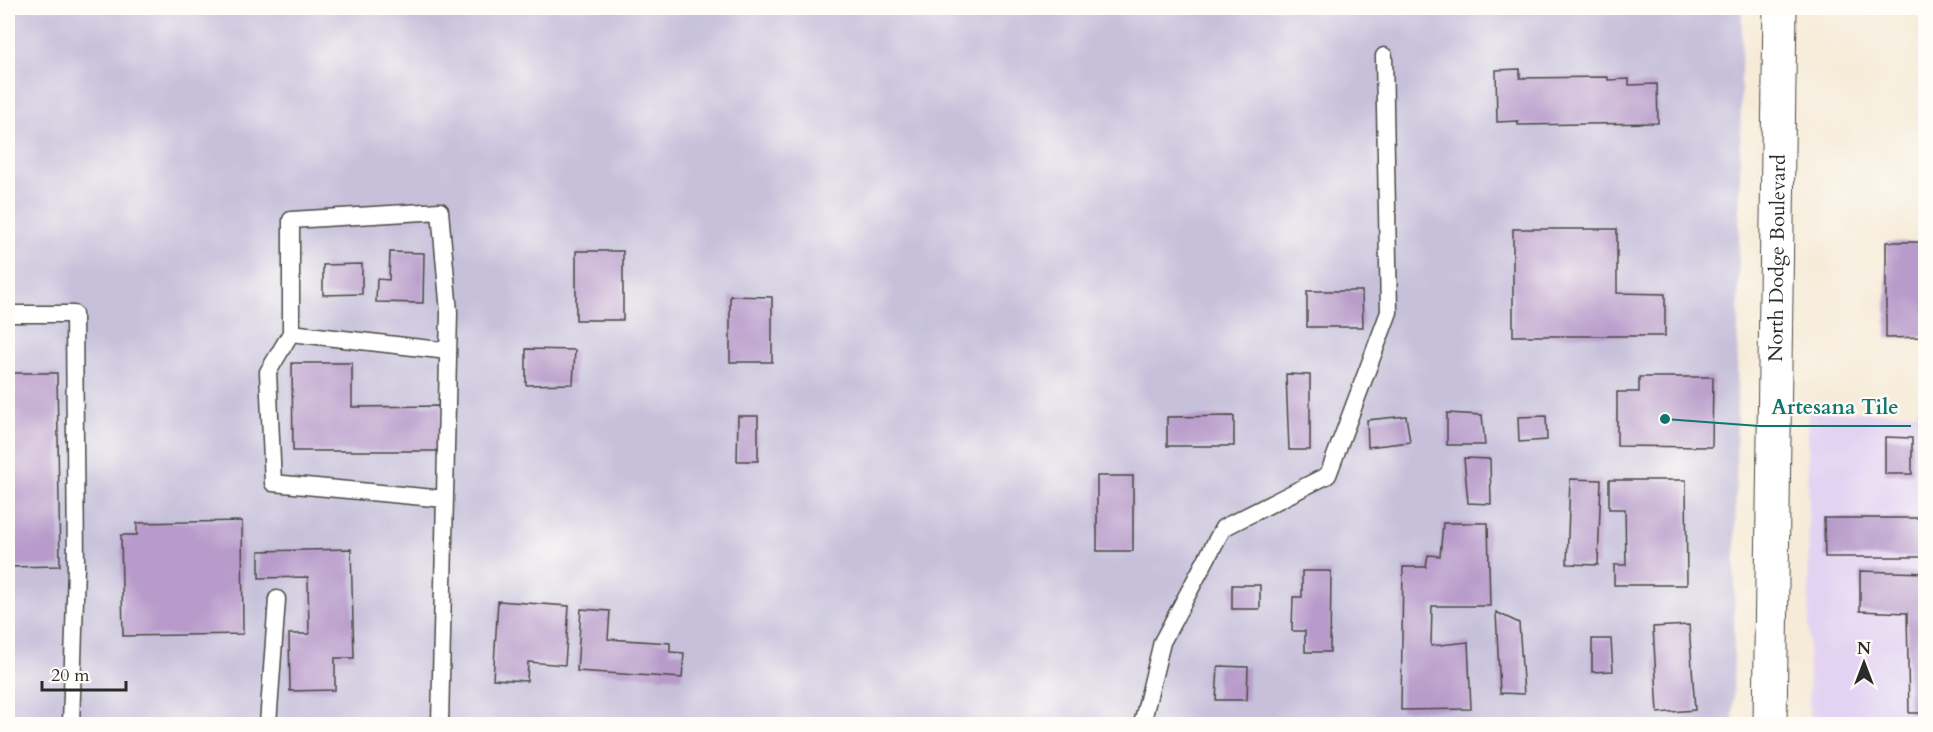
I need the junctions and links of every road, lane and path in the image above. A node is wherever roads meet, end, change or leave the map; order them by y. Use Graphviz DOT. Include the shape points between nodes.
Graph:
graph roads {
  1 [pos="1780,8"];
  2 [pos="1384,56"];
  3 [pos="8,315"];
  4 [pos="291,333"];
  5 [pos="448,351"];
  6 [pos="445,499"];
  7 [pos="276,598"];
  8 [pos="71,724"];
  9 [pos="268,724"];
  10 [pos="440,724"];
  11 [pos="1142,724"];
  12 [pos="1770,724"];
  1 -- 12 [label="street, North Dodge Boulevard"];
  2 -- 11 [label="lane" via="1389,312 1328,475 1223,528 1162,642"];
  3 -- 8 [label="lane" via="74,314 76,567"];
  4 -- 5 [label="lane"];
  4 -- 5 [label="lane" via="291,220 440,211 449,312"];
  4 -- 6 [label="lane" via="268,372 273,483"];
  5 -- 6 [label="lane"];
  6 -- 10 [label="lane"];
  7 -- 9 [label="lane"];
}
